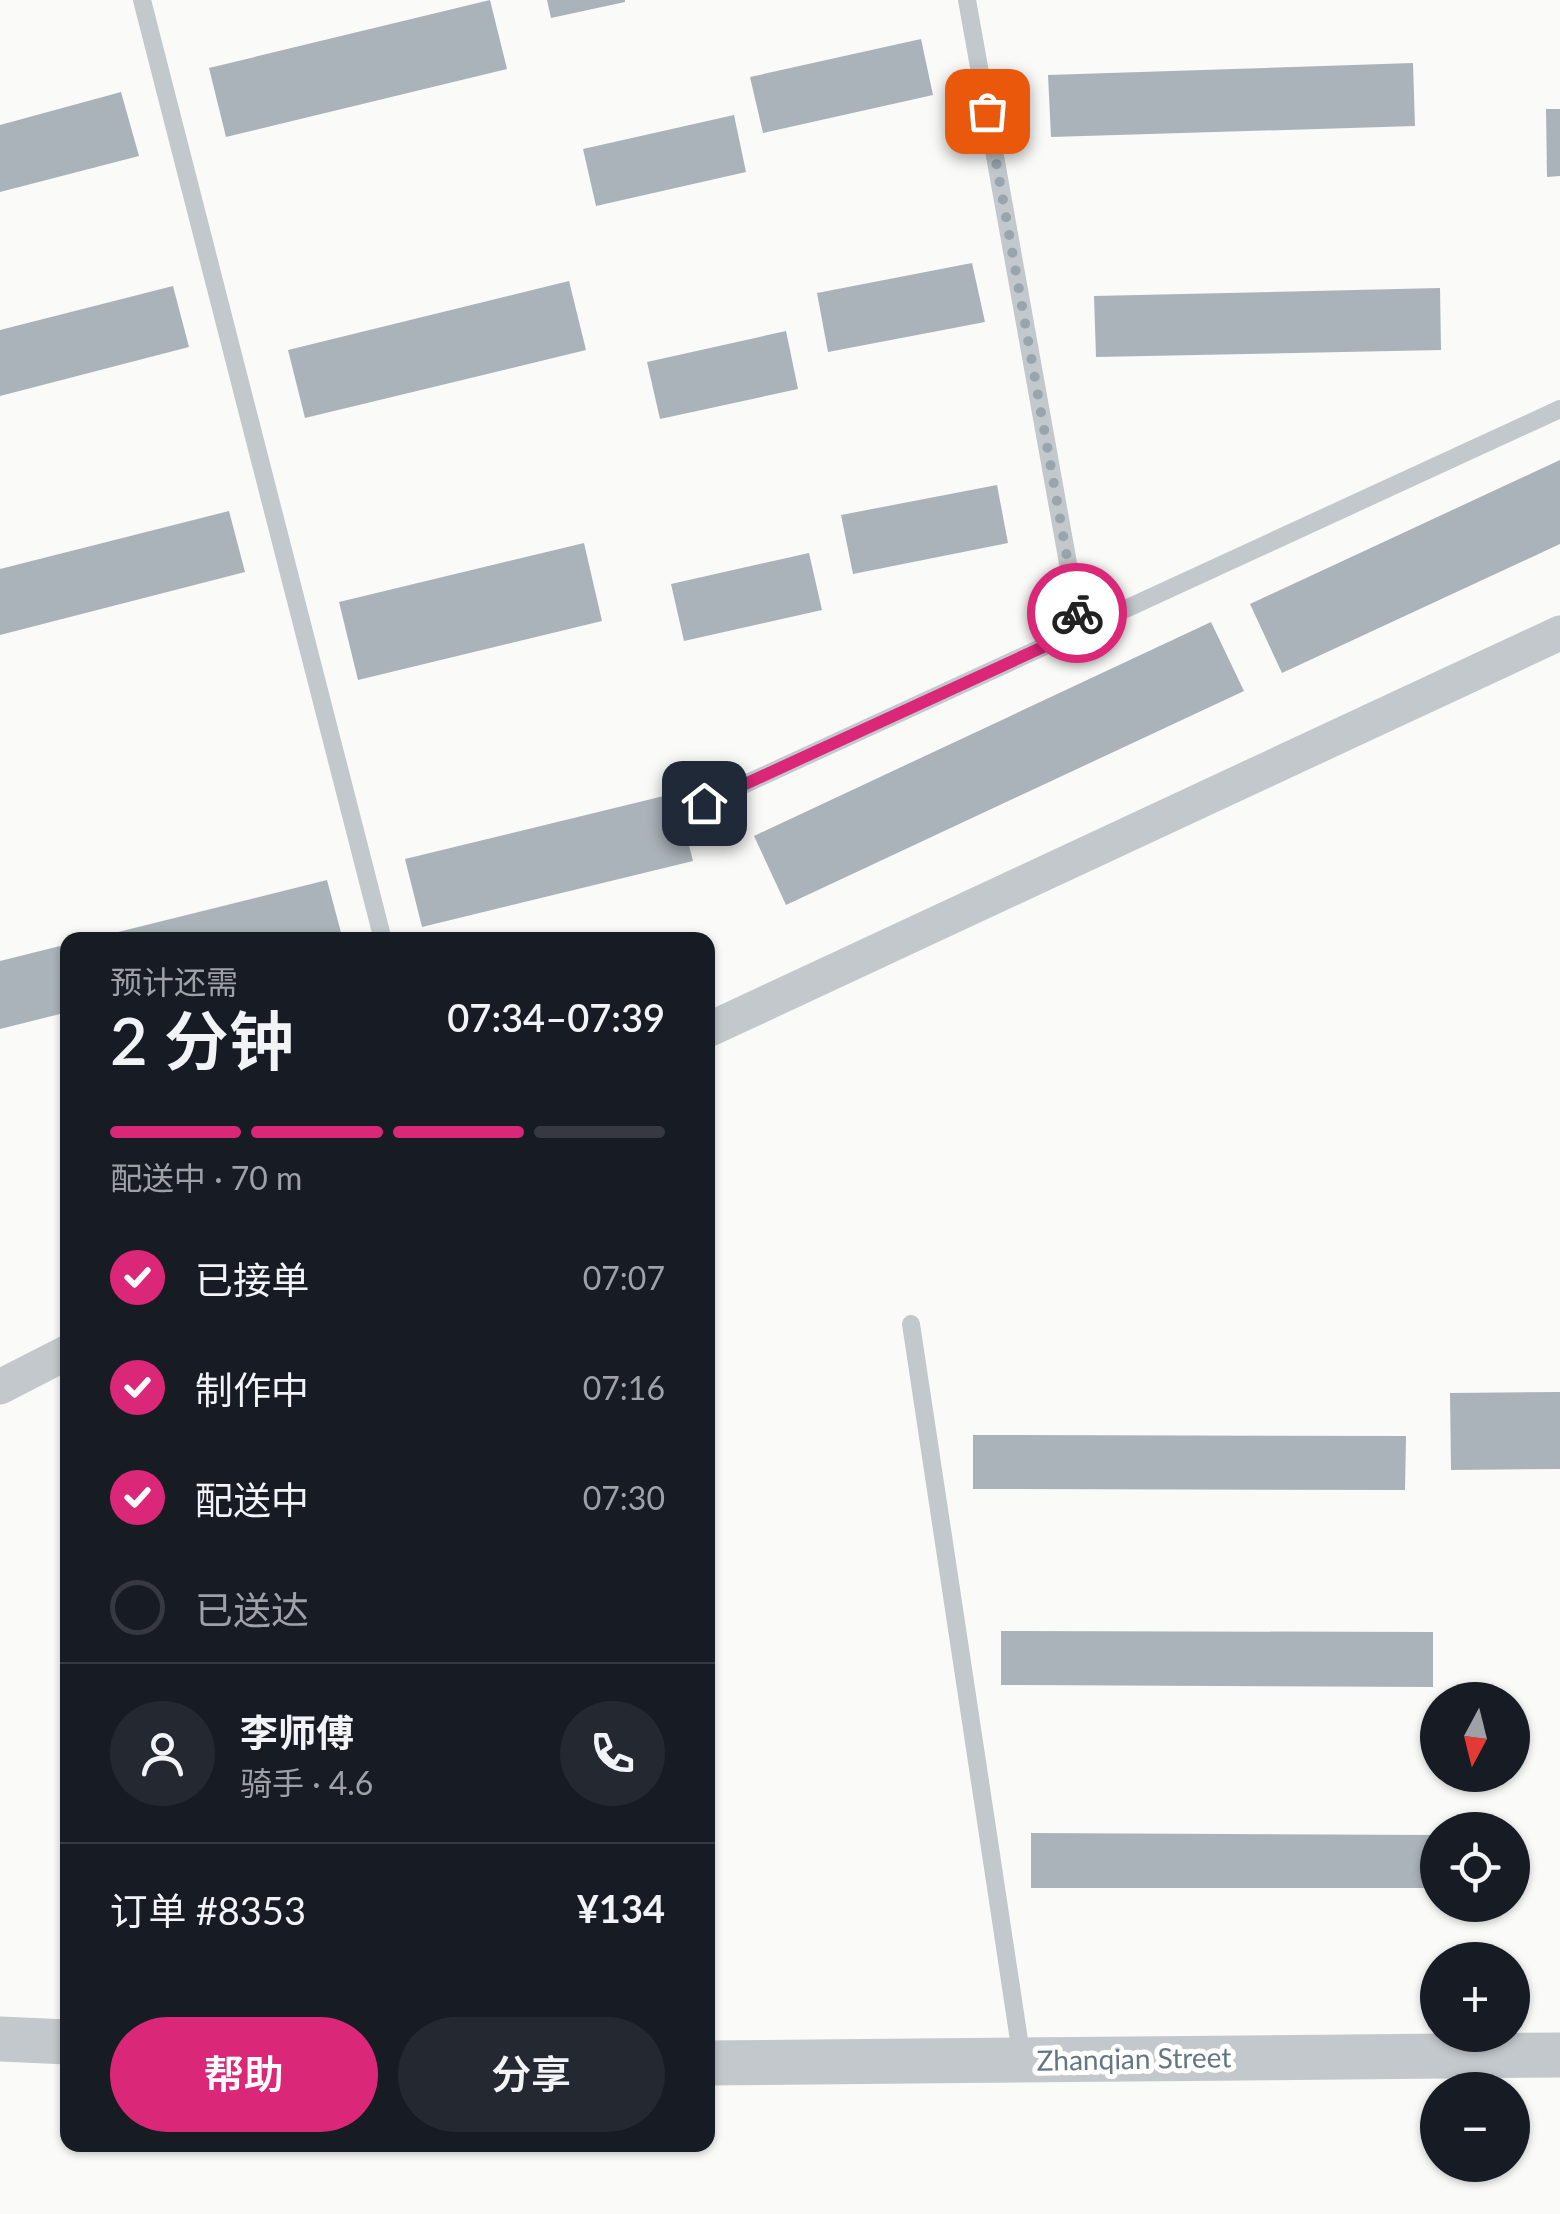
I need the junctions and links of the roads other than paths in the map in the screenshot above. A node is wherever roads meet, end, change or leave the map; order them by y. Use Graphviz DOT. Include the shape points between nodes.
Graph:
graph roads {
  1 [pos="142,0"];
  2 [pos="967,0"];
  3 [pos="1560,410"];
  4 [pos="1080,630"];
  5 [pos="1560,633"];
  6 [pos="704,803"];
  7 [pos="381,932"];
  8 [pos="715,1027"];
  9 [pos="911,1324"];
  10 [pos="60,1356"];
  11 [pos="0,1387"];
  12 [pos="0,2039"];
  13 [pos="60,2042"];
  14 [pos="1560,2056"];
  15 [pos="1022,2060"];
  16 [pos="715,2063"];
  1 -- 7 [label="lane"];
  2 -- 4 [label="lane"];
  3 -- 4 [label="lane"];
  4 -- 6 [label="lane"];
  5 -- 8 [label="street"];
  9 -- 15 [label="lane"];
  10 -- 11 [label="street"];
  12 -- 13 [label="street"];
  14 -- 15 [label="street, Zhanqian Street"];
  15 -- 16 [label="street, Zhanqian Street"];
}
